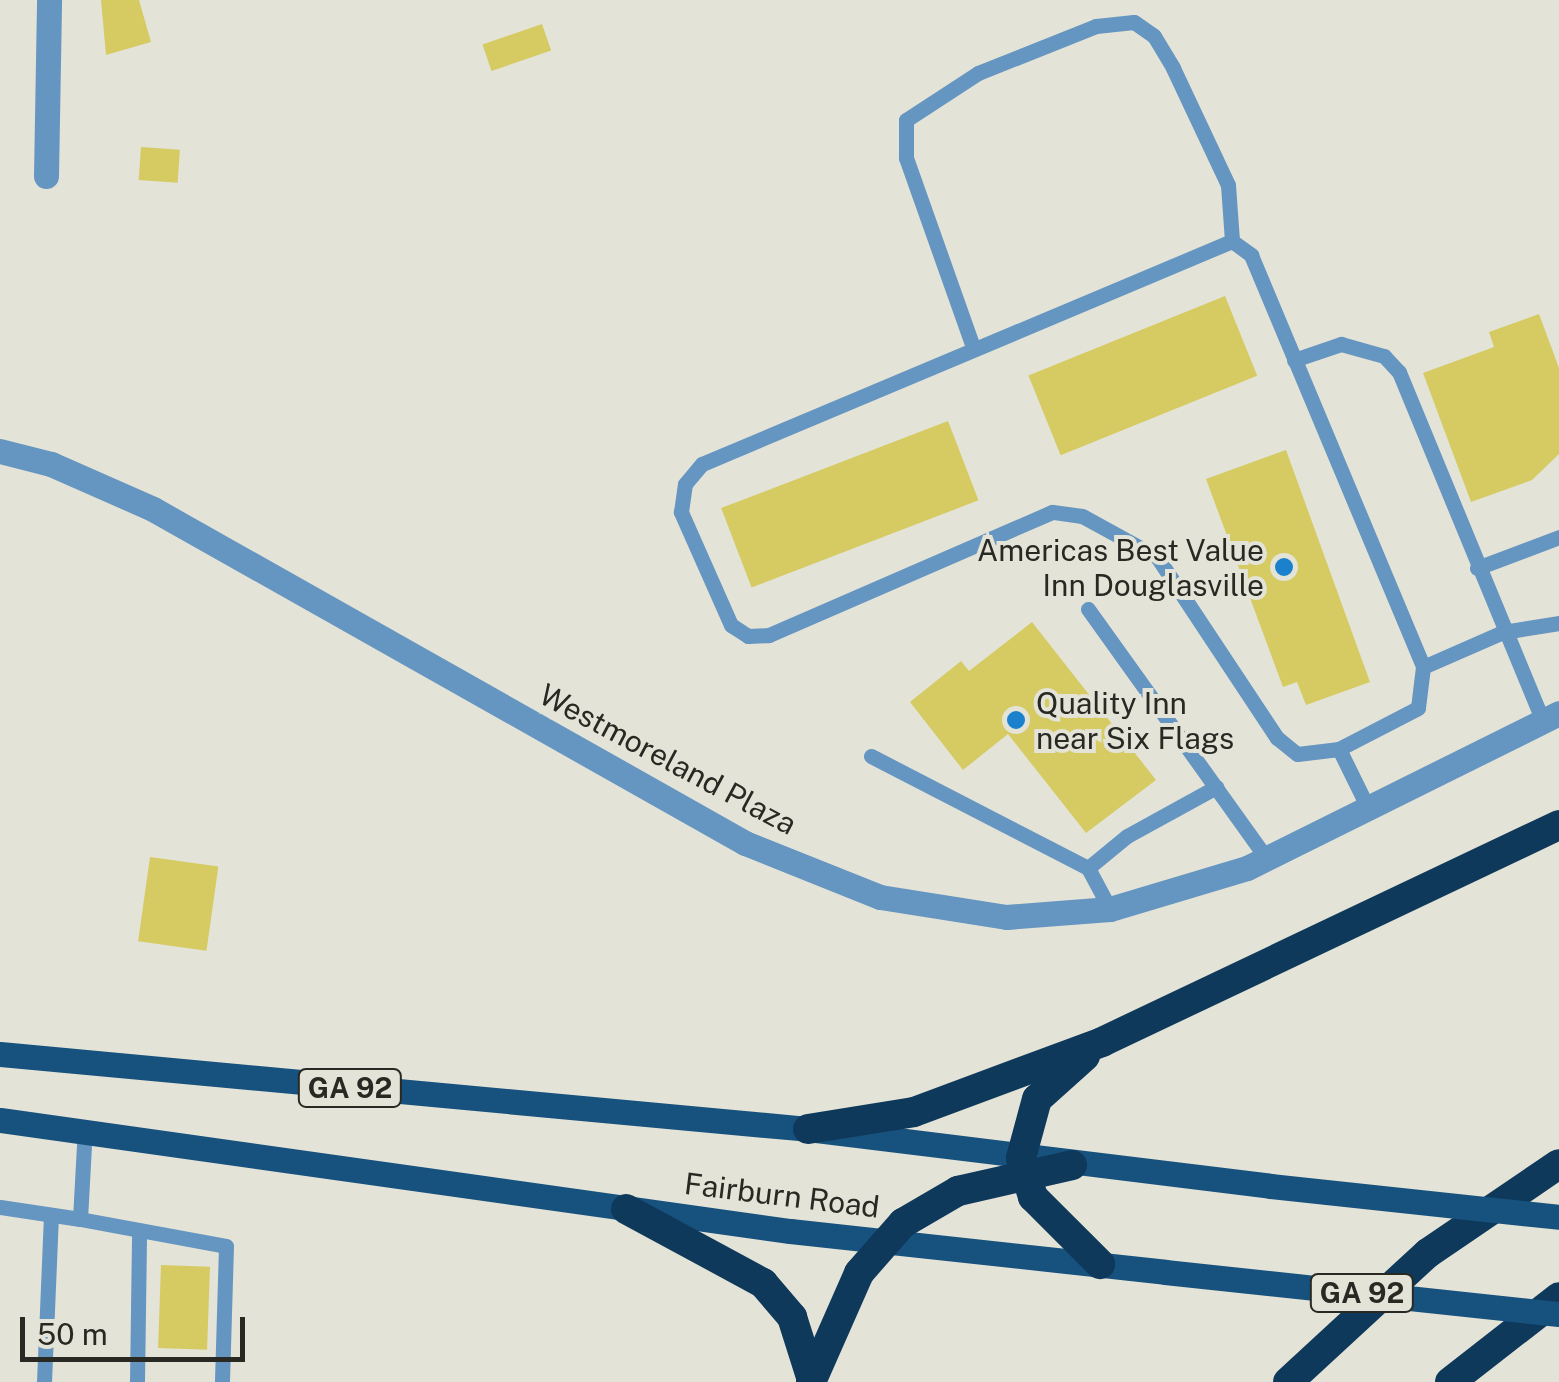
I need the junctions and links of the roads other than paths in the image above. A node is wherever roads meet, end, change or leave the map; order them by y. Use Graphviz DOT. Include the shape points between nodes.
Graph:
graph roads {
  1 [pos="49,0"];
  2 [pos="46,176"];
  3 [pos="1232,241"];
  4 [pos="973,346"];
  5 [pos="1294,360"];
  6 [pos="0,451"];
  7 [pos="1559,537"];
  8 [pos="1477,568"];
  9 [pos="1088,609"];
  10 [pos="1559,623"];
  11 [pos="1503,632"];
  12 [pos="1424,667"];
  13 [pos="1551,717"];
  14 [pos="1339,749"];
  15 [pos="871,756"];
  16 [pos="1216,787"];
  17 [pos="1368,808"];
  18 [pos="1559,824"];
  19 [pos="1267,859"];
  20 [pos="1088,868"];
  21 [pos="1110,910"];
  22 [pos="1102,1042"];
  23 [pos="0,1054"];
  24 [pos="0,1120"];
  25 [pos="84,1128"];
  26 [pos="808,1129"];
  27 [pos="1559,1164"];
  28 [pos="1022,1165"];
  29 [pos="1072,1165"];
  30 [pos="0,1207"];
  31 [pos="626,1209"];
  32 [pos="51,1216"];
  33 [pos="1559,1217"];
  34 [pos="80,1219"];
  35 [pos="139,1232"];
  36 [pos="885,1240"];
  37 [pos="1100,1264"];
  38 [pos="1559,1297"];
  39 [pos="1559,1314"];
  40 [pos="812,1381"];
  41 [pos="44,1382"];
  42 [pos="137,1382"];
  43 [pos="222,1382"];
  44 [pos="1288,1382"];
  45 [pos="1450,1382"];
  1 -- 2 [label="street"];
  3 -- 4 [label="lane"];
  3 -- 4 [label="lane" via="1228,185 1174,68 1154,36 1134,22 1096,26 978,73 906,120 906,158"];
  3 -- 5 [label="lane" via="1250,255"];
  4 -- 14 [label="lane" via="702,464 685,484 681,512 730,625 748,636 769,635 1052,512 1082,516 1157,557 1277,738 1297,754"];
  5 -- 8 [label="lane" via="1341,344 1384,356 1398,372"];
  5 -- 12 [label="lane"];
  6 -- 21 [label="street, Westmoreland Plaza" via="51,464 152,509 745,843 880,897 1006,917"];
  7 -- 8 [label="lane"];
  8 -- 11 [label="lane"];
  9 -- 16 [label="lane"];
  10 -- 11 [label="lane"];
  11 -- 12 [label="lane"];
  11 -- 13 [label="lane"];
  12 -- 14 [label="lane" via="1418,708"];
  13 -- 17 [label="street, Westmoreland Plaza"];
  14 -- 17 [label="lane"];
  15 -- 20 [label="lane"];
  16 -- 19 [label="lane"];
  16 -- 20 [label="lane" via="1126,836"];
  17 -- 19 [label="street, Westmoreland Plaza"];
  18 -- 22 [label="highway"];
  19 -- 21 [label="street, Westmoreland Plaza"];
  20 -- 21 [label="lane"];
  22 -- 26 [label="highway" via="914,1112"];
  22 -- 28 [label="highway" via="1037,1099"];
  23 -- 26 [label="main road, GA 92"];
  24 -- 25 [label="main road, Fairburn Road / GA 92"];
  25 -- 31 [label="main road, Fairburn Road / GA 92"];
  25 -- 34 [label="lane"];
  26 -- 28 [label="main road, GA 92"];
  27 -- 44 [label="highway" via="1428,1254"];
  28 -- 29 [label="highway"];
  28 -- 36 [label="highway" via="924,1207"];
  28 -- 37 [label="highway" via="1043,1209"];
  29 -- 33 [label="main road, bridge"];
  30 -- 32 [label="lane"];
  31 -- 36 [label="main road, Fairburn Road / GA 92"];
  31 -- 40 [label="highway" via="763,1283 792,1317"];
  32 -- 34 [label="lane"];
  32 -- 41 [label="lane"];
  34 -- 35 [label="lane"];
  35 -- 42 [label="lane"];
  35 -- 43 [label="lane" via="226,1246"];
  36 -- 37 [label="main road, Fairburn Road / GA 92"];
  36 -- 40 [label="highway" via="860,1273"];
  37 -- 39 [label="main road, Fairburn Road / GA 92, bridge"];
  38 -- 45 [label="highway"];
}
